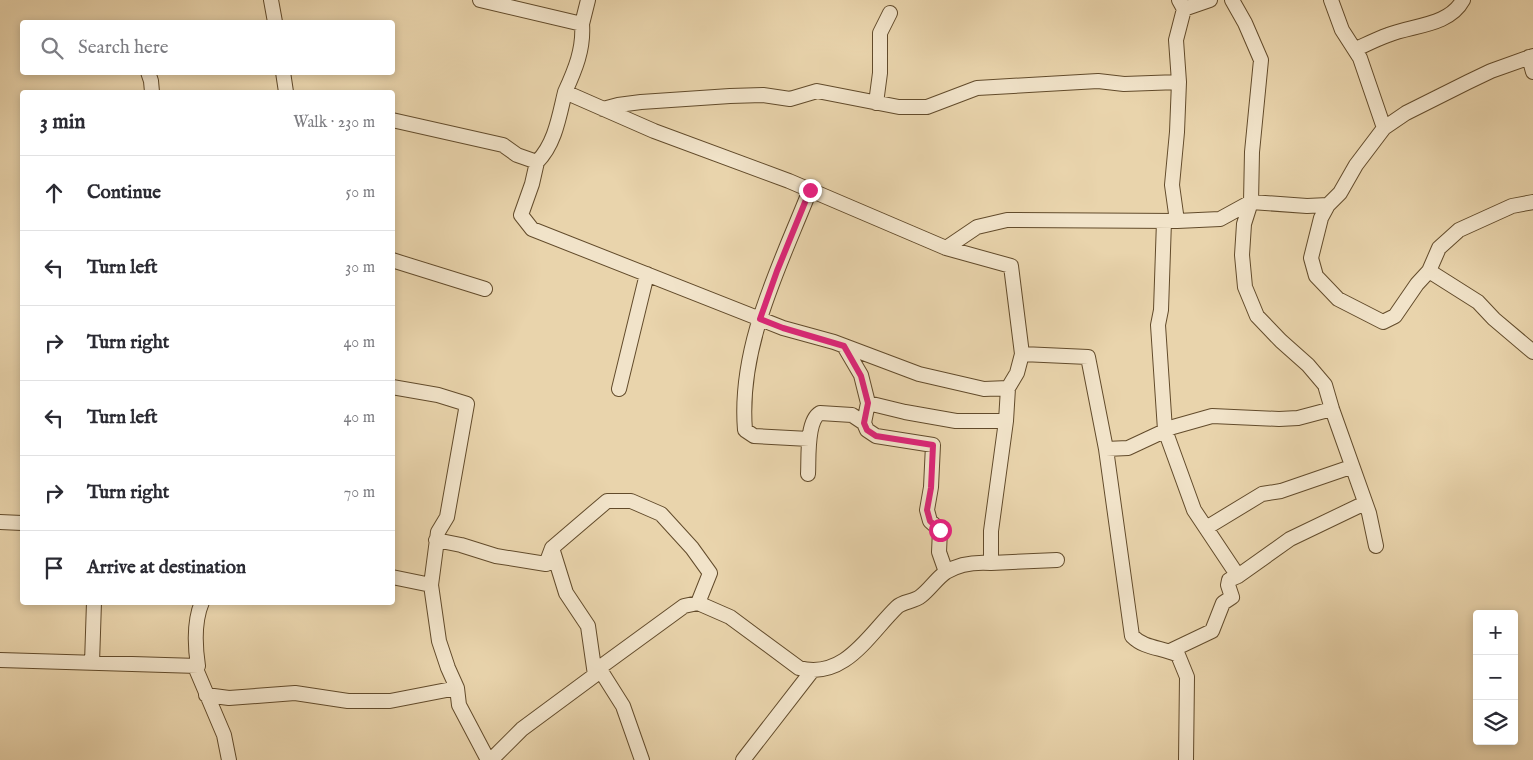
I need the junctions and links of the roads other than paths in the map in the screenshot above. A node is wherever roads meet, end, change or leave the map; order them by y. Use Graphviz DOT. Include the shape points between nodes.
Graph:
graph roads {
  1 [pos="271,0"];
  2 [pos="480,0"];
  3 [pos="588,0"];
  4 [pos="1210,0"];
  5 [pos="1232,0"];
  6 [pos="1331,0"];
  7 [pos="1463,0"];
  8 [pos="1181,5"];
  9 [pos="890,13"];
  10 [pos="275,20"];
  11 [pos="582,24"];
  12 [pos="1356,49"];
  13 [pos="1531,57"];
  14 [pos="1533,72"];
  15 [pos="149,75"];
  16 [pos="283,75"];
  17 [pos="1178,82"];
  18 [pos="152,90"];
  19 [pos="286,90"];
  20 [pos="565,92"];
  21 [pos="876,103"];
  22 [pos="602,109"];
  23 [pos="395,121"];
  24 [pos="1384,128"];
  25 [pos="537,162"];
  26 [pos="810,190"];
  27 [pos="1251,202"];
  28 [pos="1533,202"];
  29 [pos="1328,205"];
  30 [pos="1170,221"];
  31 [pos="946,248"];
  32 [pos="395,261"];
  33 [pos="1429,271"];
  34 [pos="646,274"];
  35 [pos="485,289"];
  36 [pos="760,319"];
  37 [pos="844,346"];
  38 [pos="1533,352"];
  39 [pos="1022,354"];
  40 [pos="395,388"];
  41 [pos="1008,388"];
  42 [pos="619,389"];
  43 [pos="868,403"];
  44 [pos="1332,410"];
  45 [pos="1006,421"];
  46 [pos="864,423"];
  47 [pos="1164,430"];
  48 [pos="810,439"];
  49 [pos="1106,449"];
  50 [pos="1353,469"];
  51 [pos="808,474"];
  52 [pos="1365,503"];
  53 [pos="0,522"];
  54 [pos="20,523"];
  55 [pos="1206,528"];
  56 [pos="436,540"];
  57 [pos="1376,546"];
  58 [pos="552,548"];
  59 [pos="1056,560"];
  60 [pos="991,562"];
  61 [pos="946,572"];
  62 [pos="1238,576"];
  63 [pos="395,578"];
  64 [pos="431,585"];
  65 [pos="698,603"];
  66 [pos="94,605"];
  67 [pos="201,605"];
  68 [pos="1170,651"];
  69 [pos="0,660"];
  70 [pos="92,663"];
  71 [pos="198,666"];
  72 [pos="812,671"];
  73 [pos="597,672"];
  74 [pos="457,688"];
  75 [pos="206,694"];
  76 [pos="229,760"];
  77 [pos="489,760"];
  78 [pos="642,760"];
  79 [pos="743,760"];
  80 [pos="1186,760"];
  1 -- 10 [label="street"];
  2 -- 11 [label="street"];
  3 -- 11 [label="street"];
  4 -- 8 [label="street"];
  5 -- 27 [label="street" via="1261,60 1252,152"];
  6 -- 12 [label="street" via="1342,30"];
  7 -- 12 [label="street" via="1459,8 1445,18 1389,34"];
  8 -- 17 [label="street" via="1176,40"];
  9 -- 21 [label="street" via="880,33"];
  11 -- 20 [label="street" via="577,66"];
  12 -- 24 [label="street"];
  13 -- 14 [label="street"];
  13 -- 24 [label="street" via="1468,82 1406,113"];
  15 -- 18 [label="street"];
  16 -- 19 [label="street"];
  17 -- 21 [label="street" via="1057,82 977,88 927,107"];
  17 -- 30 [label="street" via="1178,132"];
  20 -- 22 [label="street"];
  20 -- 25 [label="street" via="546,153"];
  21 -- 22 [label="street" via="817,91 790,98 730,96 641,102"];
  22 -- 26 [label="street"];
  23 -- 25 [label="street" via="503,145 517,155"];
  24 -- 29 [label="street" via="1340,193"];
  25 -- 34 [label="street" via="522,215 532,229"];
  26 -- 31 [label="street"];
  26 -- 36 [label="street"];
  27 -- 29 [label="street"];
  27 -- 30 [label="street" via="1220,219"];
  27 -- 44 [label="street" via="1244,224 1242,256 1245,287 1257,316 1325,385"];
  28 -- 33 [label="street" via="1512,206 1459,230 1439,248"];
  29 -- 33 [label="street" via="1321,218 1311,258 1316,276 1338,300 1383,322 1395,316"];
  30 -- 31 [label="street" via="1007,220 977,227"];
  30 -- 47 [label="street" via="1158,325"];
  31 -- 39 [label="street" via="1011,266"];
  32 -- 35 [label="street"];
  33 -- 38 [label="street" via="1478,302"];
  34 -- 36 [label="street"];
  34 -- 42 [label="street"];
  36 -- 37 [label="street"];
  36 -- 48 [label="street" via="746,372 745,430 754,436"];
  37 -- 41 [label="street" via="919,374 984,389"];
  37 -- 43 [label="street" via="861,376"];
  39 -- 41 [label="street" via="1017,373"];
  39 -- 49 [label="street" via="1088,357"];
  40 -- 56 [label="street" via="466,404 448,517"];
  41 -- 45 [label="street"];
  43 -- 45 [label="street" via="956,421"];
  43 -- 46 [label="street"];
  44 -- 47 [label="street" via="1278,419 1212,416"];
  44 -- 50 [label="street"];
  45 -- 60 [label="street" via="991,531"];
  46 -- 48 [label="street" via="852,416 820,413 813,421"];
  46 -- 61 [label="street" via="867,430 876,436 933,445 927,510 930,521 940,530 939,552"];
  47 -- 49 [label="street" via="1128,448"];
  47 -- 55 [label="street" via="1194,510"];
  48 -- 51 [label="street"];
  49 -- 68 [label="street" via="1132,636 1140,644"];
  50 -- 52 [label="street"];
  50 -- 55 [label="street" via="1262,494"];
  52 -- 57 [label="street"];
  52 -- 62 [label="street" via="1290,540"];
  53 -- 54 [label="street"];
  55 -- 62 [label="street"];
  56 -- 58 [label="street" via="496,556 546,564"];
  56 -- 64 [label="street"];
  58 -- 65 [label="street" via="606,501 631,500 661,514 710,573"];
  58 -- 73 [label="street" via="566,593 588,626"];
  59 -- 60 [label="street"];
  60 -- 61 [label="street" via="976,562"];
  61 -- 72 [label="street" via="920,598 899,605 857,652 827,668"];
  62 -- 68 [label="street" via="1229,580 1232,597 1223,603 1212,631"];
  63 -- 64 [label="street"];
  64 -- 74 [label="street" via="439,641"];
  65 -- 72 [label="street" via="730,617 799,668"];
  65 -- 73 [label="street" via="684,606"];
  66 -- 70 [label="street"];
  67 -- 71 [label="street" via="196,652"];
  68 -- 80 [label="street" via="1178,655 1188,677"];
  69 -- 70 [label="street"];
  70 -- 71 [label="street"];
  71 -- 75 [label="street" via="196,669"];
  72 -- 79 [label="street"];
  73 -- 77 [label="street" via="522,729"];
  73 -- 78 [label="street" via="623,706"];
  74 -- 75 [label="street" via="390,701 348,701 295,693 229,698"];
  74 -- 77 [label="street" via="459,705"];
  75 -- 76 [label="street" via="224,735"];
}
